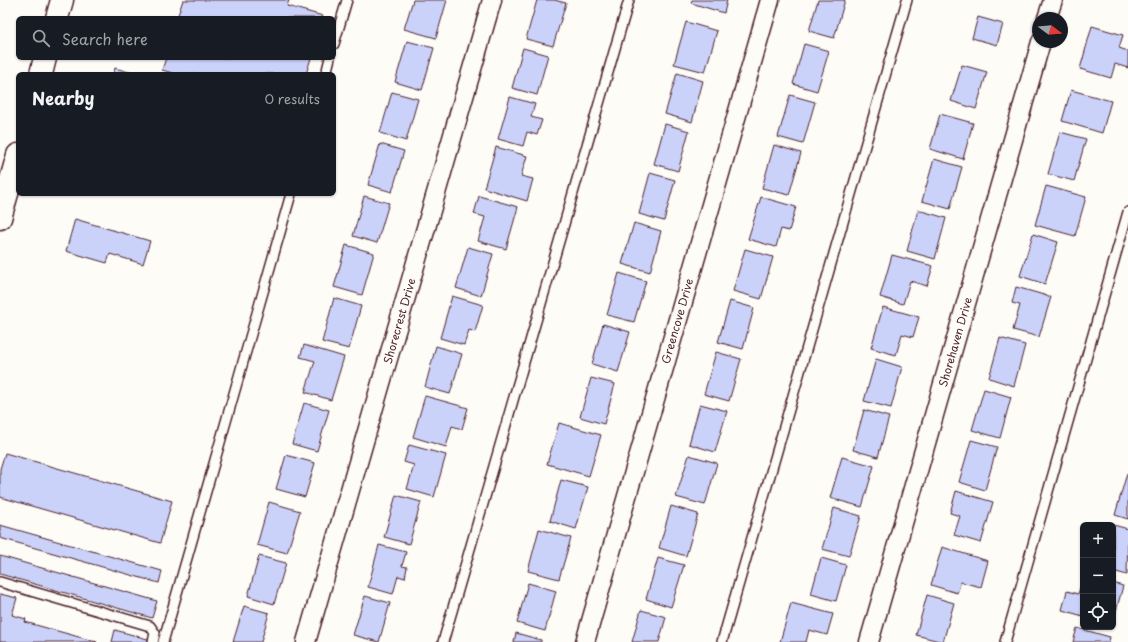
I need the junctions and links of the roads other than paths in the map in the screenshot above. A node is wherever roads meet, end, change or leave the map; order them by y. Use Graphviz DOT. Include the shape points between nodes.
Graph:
graph roads {
  1 [pos="62,0"];
  2 [pos="347,0"];
  3 [pos="492,0"];
  4 [pos="628,0"];
  5 [pos="770,0"];
  6 [pos="907,0"];
  7 [pos="1053,0"];
  8 [pos="1049,12"];
  9 [pos="58,16"];
  10 [pos="336,37"];
  11 [pos="1039,48"];
  12 [pos="44,60"];
  13 [pos="330,60"];
  14 [pos="42,72"];
  15 [pos="326,72"];
  16 [pos="16,162"];
  17 [pos="290,196"];
  18 [pos="1128,212"];
  19 [pos="0,218"];
  20 [pos="0,582"];
  21 [pos="153,642"];
  22 [pos="163,642"];
  23 [pos="306,642"];
  24 [pos="443,642"];
  25 [pos="585,642"];
  26 [pos="722,642"];
  27 [pos="869,642"];
  28 [pos="1005,642"];
  1 -- 9 [label="street"];
  2 -- 10 [label="lane"];
  3 -- 23 [label="street, Shorecrest Drive"];
  4 -- 24 [label="lane"];
  5 -- 25 [label="street, Greencove Drive"];
  6 -- 26 [label="lane"];
  7 -- 8 [label="street"];
  11 -- 27 [label="street, Shorehaven Drive"];
  12 -- 14 [label="street"];
  13 -- 15 [label="lane"];
  16 -- 19 [label="street"];
  17 -- 22 [label="lane"];
  18 -- 28 [label="lane"];
  20 -- 21 [label="lane" via="150,626 155,633"];
}
